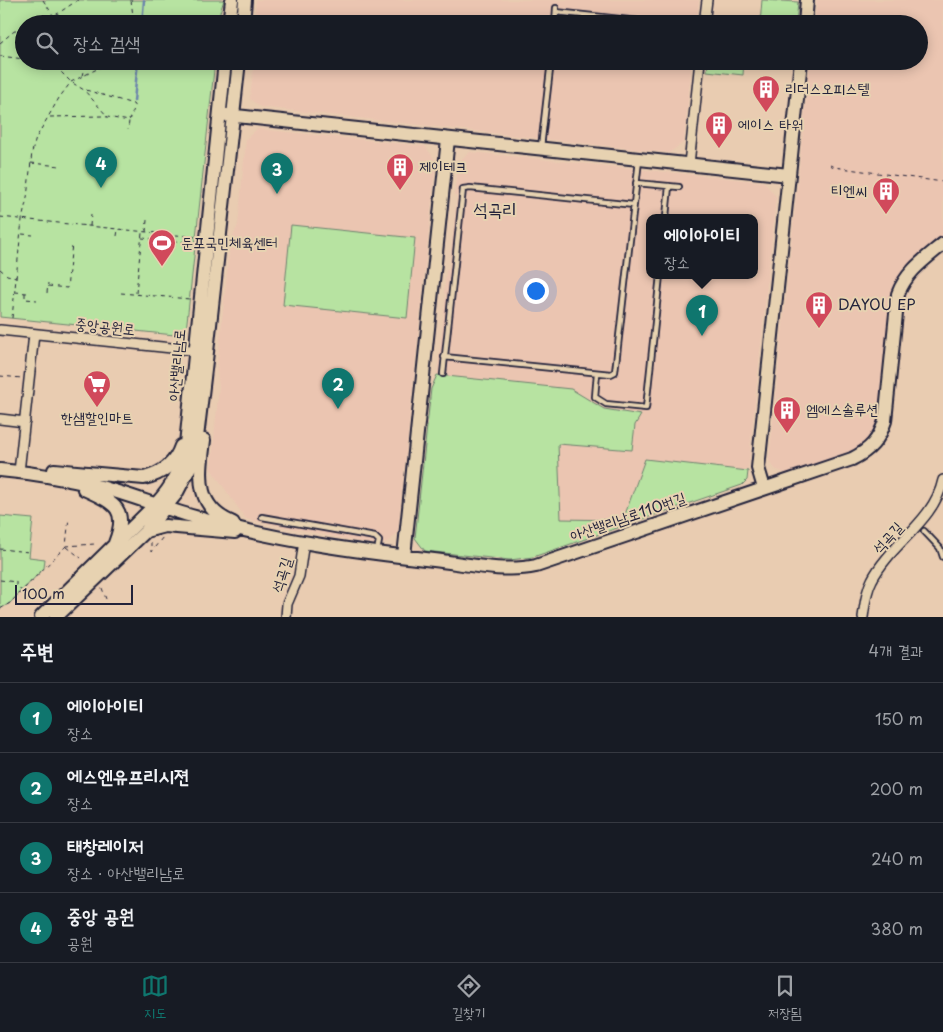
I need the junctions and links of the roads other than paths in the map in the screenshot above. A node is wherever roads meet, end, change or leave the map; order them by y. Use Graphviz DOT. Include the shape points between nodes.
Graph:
graph roads {
  1 [pos="232,0"];
  2 [pos="245,0"];
  3 [pos="707,0"];
  4 [pos="807,0"];
  5 [pos="230,15"];
  6 [pos="244,15"];
  7 [pos="556,15"];
  8 [pos="595,15"];
  9 [pos="705,15"];
  10 [pos="806,15"];
  11 [pos="224,70"];
  12 [pos="238,70"];
  13 [pos="550,70"];
  14 [pos="699,70"];
  15 [pos="800,70"];
  16 [pos="220,115"];
  17 [pos="234,116"];
  18 [pos="448,139"];
  19 [pos="541,149"];
  20 [pos="639,159"];
  21 [pos="689,164"];
  22 [pos="789,175"];
  23 [pos="636,182"];
  24 [pos="669,186"];
  25 [pos="679,187"];
  26 [pos="634,205"];
  27 [pos="666,214"];
  28 [pos="943,244"];
  29 [pos="660,279"];
  30 [pos="0,330"];
  31 [pos="34,334"];
  32 [pos="194,351"];
  33 [pos="207,352"];
  34 [pos="444,357"];
  35 [pos="597,373"];
  36 [pos="442,374"];
  37 [pos="202,398"];
  38 [pos="189,417"];
  39 [pos="0,419"];
  40 [pos="25,422"];
  41 [pos="0,470"];
  42 [pos="19,472"];
  43 [pos="59,478"];
  44 [pos="943,480"];
  45 [pos="764,488"];
  46 [pos="161,506"];
  47 [pos="262,517"];
  48 [pos="251,531"];
  49 [pos="924,531"];
  50 [pos="148,534"];
  51 [pos="304,541"];
  52 [pos="114,546"];
  53 [pos="378,546"];
  54 [pos="404,556"];
  55 [pos="943,557"];
  56 [pos="41,617"];
  57 [pos="56,617"];
  58 [pos="286,617"];
  59 [pos="863,617"];
  1 -- 5 [label="street"];
  2 -- 6 [label="street"];
  3 -- 9 [label="street"];
  4 -- 10 [label="street"];
  7 -- 8 [label="lane" via="556,10"];
  11 -- 16 [label="street, 아산밸리남로"];
  12 -- 17 [label="street, 아산밸리남로"];
  13 -- 19 [label="lane"];
  14 -- 21 [label="street"];
  15 -- 22 [label="street"];
  16 -- 17 [label="street"];
  16 -- 32 [label="street, 아산밸리남로"];
  17 -- 18 [label="street"];
  17 -- 33 [label="street, 아산밸리남로"];
  18 -- 19 [label="street"];
  18 -- 54 [label="street"];
  19 -- 20 [label="street"];
  20 -- 21 [label="street"];
  20 -- 23 [label="lane"];
  21 -- 22 [label="street"];
  22 -- 45 [label="street" via="758,468"];
  23 -- 24 [label="lane"];
  23 -- 26 [label="lane"];
  24 -- 25 [label="lane"];
  24 -- 27 [label="lane"];
  26 -- 34 [label="lane" via="464,189"];
  26 -- 35 [label="lane" via="616,370 612,374"];
  28 -- 45 [label="street, 아산밸리남로110번길" via="913,269 898,294 885,421 873,446 852,459"];
  29 -- 35 [label="lane" via="646,408 606,404 595,397"];
  30 -- 31 [label="street, 중앙공원로"];
  31 -- 32 [label="street, 중앙공원로"];
  31 -- 40 [label="street"];
  32 -- 33 [label="street, 중앙공원로"];
  32 -- 38 [label="street, 아산밸리남로"];
  33 -- 37 [label="street, 아산밸리남로"];
  34 -- 35 [label="lane"];
  34 -- 36 [label="lane"];
  37 -- 46 [label="street, 아산밸리남로" via="196,446 189,469"];
  37 -- 48 [label="street" via="205,413 201,489 207,503 227,521"];
  38 -- 42 [label="street" via="175,460 153,476 136,478 53,470"];
  38 -- 46 [label="street, 아산밸리남로" via="180,469"];
  39 -- 40 [label="street"];
  40 -- 42 [label="street"];
  41 -- 42 [label="street"];
  42 -- 43 [label="street"];
  43 -- 46 [label="street, 아산밸리남로110번길"];
  43 -- 52 [label="street" via="114,504 120,514 121,528"];
  44 -- 59 [label="street, 석곡길" via="926,514 872,578"];
  45 -- 54 [label="street, 아산밸리남로110번길" via="523,569"];
  46 -- 48 [label="street, 아산밸리남로110번길"];
  46 -- 50 [label="street, 아산밸리남로"];
  46 -- 52 [label="street, 아산밸리남로"];
  47 -- 53 [label="lane" via="375,537 379,541"];
  48 -- 50 [label="street" via="209,532 165,526"];
  48 -- 51 [label="street, 아산밸리남로110번길"];
  49 -- 55 [label="lane" via="940,548"];
  50 -- 57 [label="street, 아산밸리남로"];
  51 -- 54 [label="street, 아산밸리남로110번길"];
  51 -- 58 [label="street, 석곡길" via="299,576 287,604"];
  52 -- 56 [label="street, 아산밸리남로"];
}
